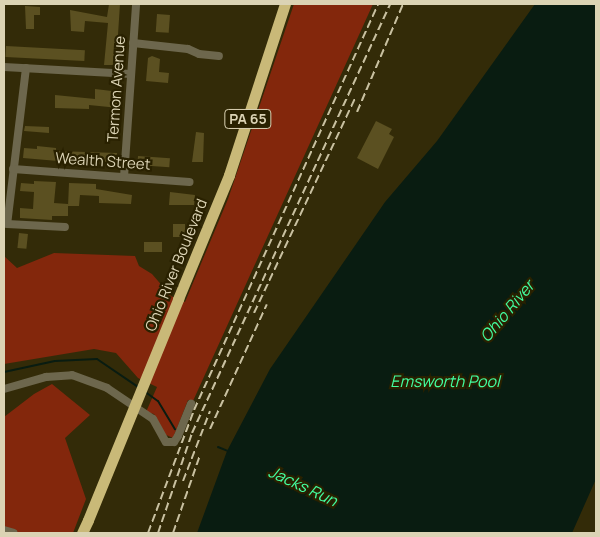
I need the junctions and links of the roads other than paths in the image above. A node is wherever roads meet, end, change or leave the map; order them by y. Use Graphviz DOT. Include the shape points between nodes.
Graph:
graph roads {
  1 [pos="136,4"];
  2 [pos="285,4"];
  3 [pos="133,44"];
  4 [pos="219,56"];
  5 [pos="4,67"];
  6 [pos="26,68"];
  7 [pos="131,74"];
  8 [pos="13,169"];
  9 [pos="124,177"];
  10 [pos="190,182"];
  11 [pos="65,227"];
  12 [pos="4,390"];
  13 [pos="191,404"];
  14 [pos="4,530"];
  15 [pos="14,533"];
  16 [pos="82,533"];
  1 -- 3 [label="street, Termon Avenue"];
  2 -- 16 [label="highway, Ohio River Boulevard / PA 65, bridge" via="229,175"];
  3 -- 4 [label="street" via="188,49"];
  3 -- 7 [label="street, Termon Avenue"];
  5 -- 6 [label="street"];
  6 -- 7 [label="street"];
  6 -- 8 [label="street"];
  7 -- 9 [label="street, Termon Avenue"];
  8 -- 9 [label="street, Wealth Street"];
  8 -- 11 [label="street" via="7,224"];
  9 -- 10 [label="street, Wealth Street"];
  12 -- 13 [label="street" via="46,377 72,375 107,388 152,419 166,442 174,442 178,436"];
  14 -- 15 [label="street"];
}
